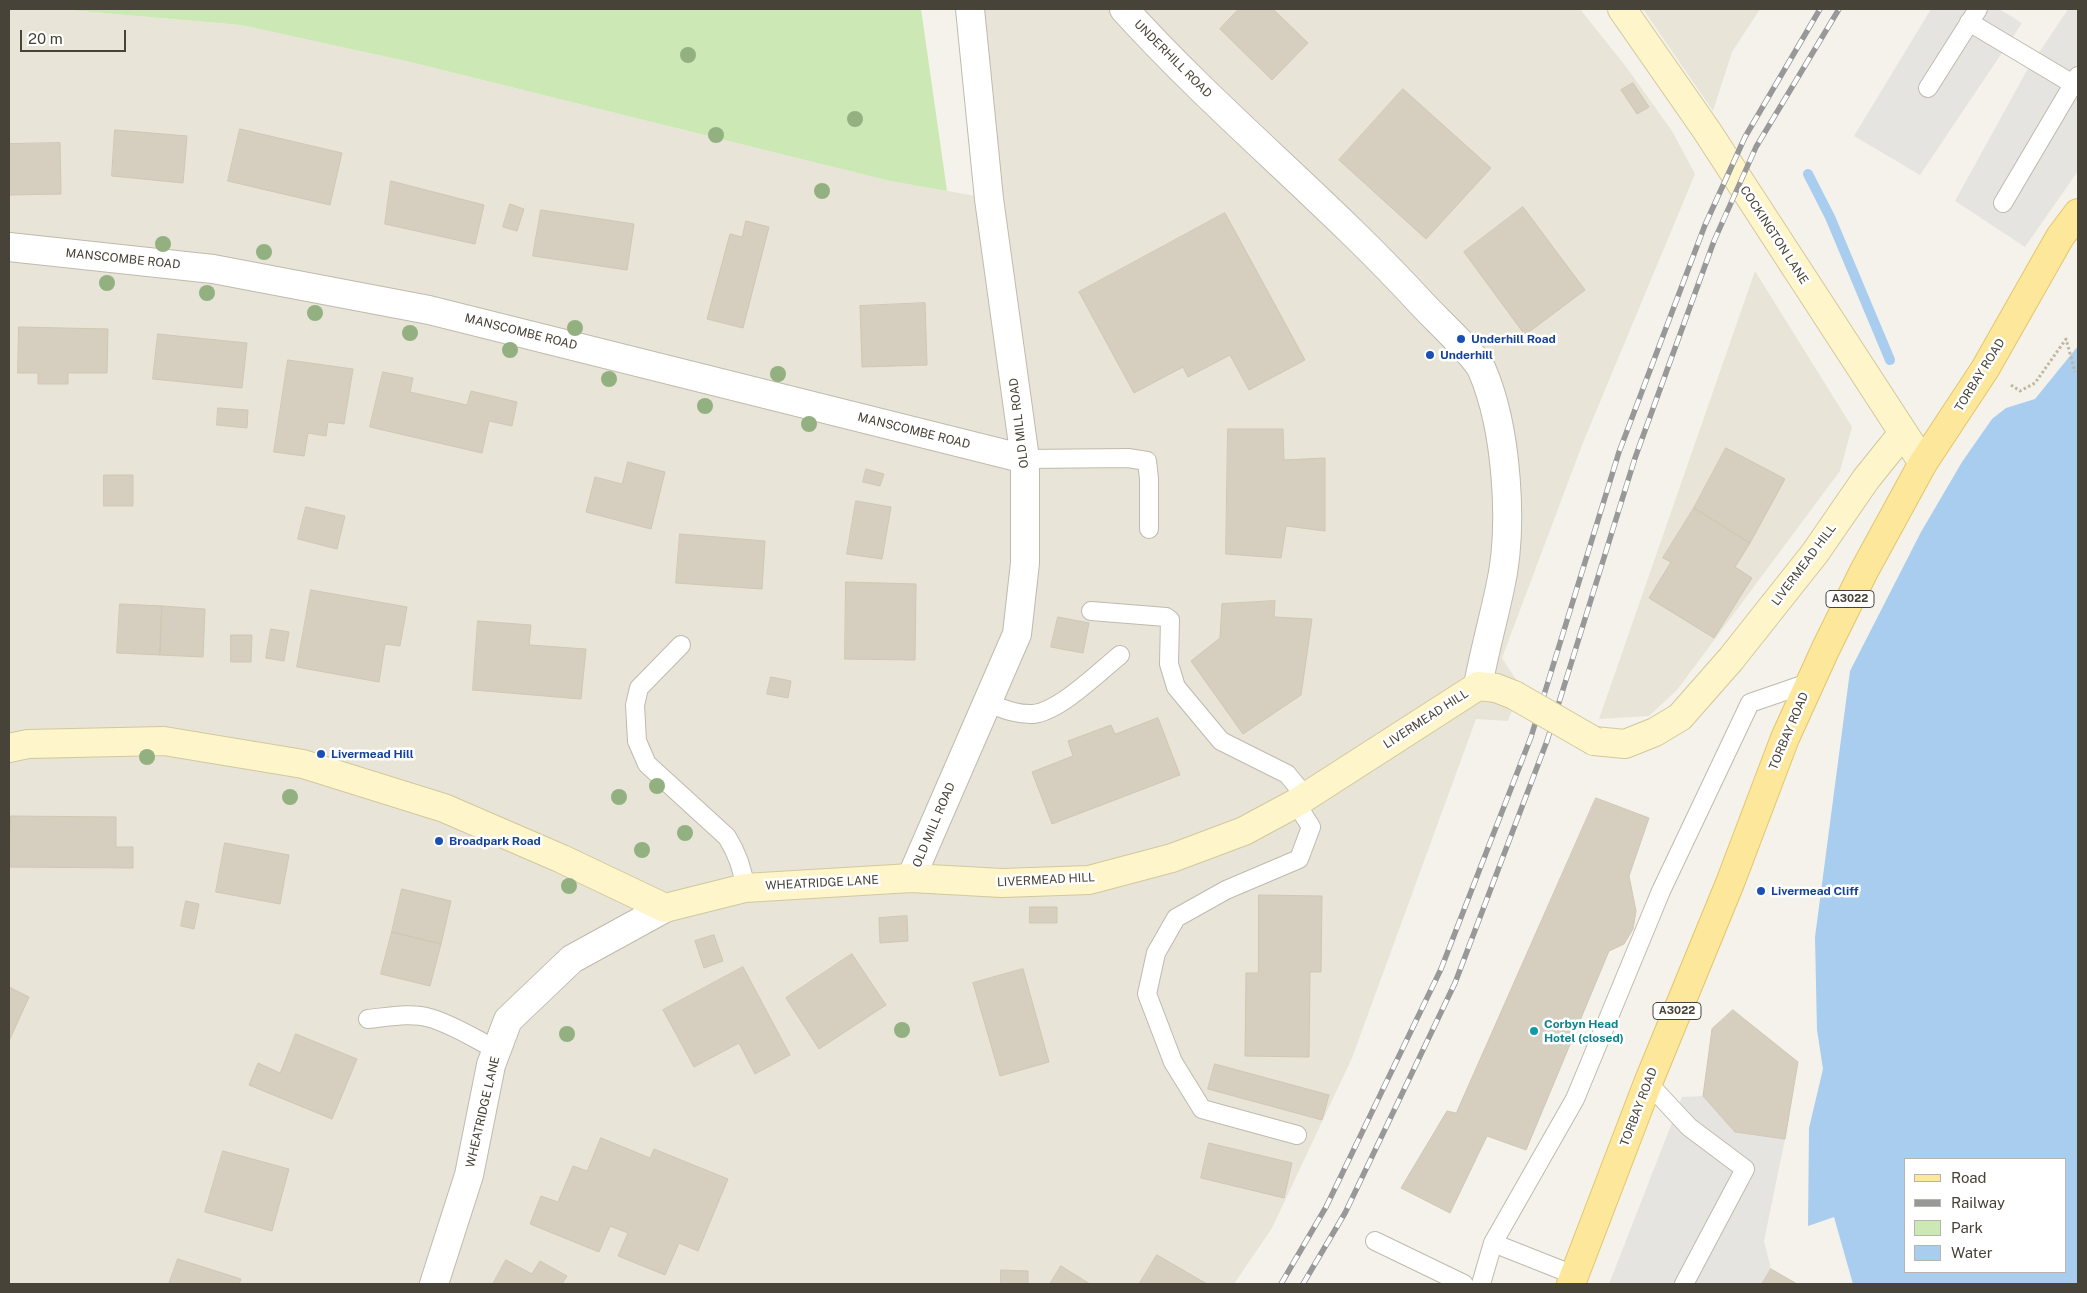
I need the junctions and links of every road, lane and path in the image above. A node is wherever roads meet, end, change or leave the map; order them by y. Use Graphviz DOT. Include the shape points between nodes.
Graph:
graph roads {
  1 [pos="970,9"];
  2 [pos="1124,9"];
  3 [pos="1622,9"];
  4 [pos="1974,15"];
  5 [pos="2076,80"];
  6 [pos="1928,88"];
  7 [pos="2003,203"];
  8 [pos="2078,213"];
  9 [pos="9,247"];
  10 [pos="1985,369"];
  11 [pos="2075,372"];
  12 [pos="1903,433"];
  13 [pos="1025,459"];
  14 [pos="1922,464"];
  15 [pos="1149,529"];
  16 [pos="1091,611"];
  17 [pos="681,645"];
  18 [pos="1120,655"];
  19 [pos="1810,682"];
  20 [pos="1478,686"];
  21 [pos="987,703"];
  22 [pos="9,748"];
  23 [pos="1301,800"];
  24 [pos="912,878"];
  25 [pos="745,888"];
  26 [pos="664,908"];
  27 [pos="368,1019"];
  28 [pos="496,1050"];
  29 [pos="1648,1083"];
  30 [pos="1298,1135"];
  31 [pos="1375,1240"];
  32 [pos="1493,1244"];
  33 [pos="1573,1280"];
  34 [pos="434,1284"];
  35 [pos="1464,1284"];
  36 [pos="1481,1284"];
  37 [pos="1684,1284"];
  1 -- 13 [label="street, OLD MILL ROAD" via="988,198"];
  2 -- 20 [label="street, UNDERHILL ROAD" via="1160,49 1375,253 1481,368 1494,406 1502,452 1506,540 1501,587"];
  3 -- 12 [label="street, COCKINGTON LANE" via="1707,131"];
  4 -- 5 [label="lane"];
  4 -- 6 [label="lane"];
  5 -- 7 [label="lane"];
  8 -- 10 [label="main road, TORBAY ROAD / A3022" via="2060,237"];
  9 -- 13 [label="street, MANSCOMBE ROAD" via="213,269 429,310"];
  10 -- 11 [label="path" via="2020,391 2034,383 2066,339"];
  10 -- 14 [label="main road, TORBAY ROAD / A3022"];
  12 -- 14 [label="street, COCKINGTON LANE"];
  12 -- 20 [label="street, LIVERMEAD HILL, bridge" via="1866,479 1815,553 1731,659 1680,717 1655,732 1625,744 1594,741 1514,695"];
  13 -- 15 [label="lane" via="1128,458 1147,461"];
  13 -- 21 [label="street, OLD MILL ROAD" via="1025,563 1017,634"];
  14 -- 19 [label="main road, TORBAY ROAD / A3022" via="1864,571"];
  16 -- 23 [label="lane" via="1166,616 1170,620 1169,664 1176,687 1221,741 1287,774"];
  17 -- 25 [label="lane" via="639,688 635,705 638,741 647,764 727,837 743,871"];
  18 -- 21 [label="lane" via="1053,706 1034,714"];
  19 -- 29 [label="main road, TORBAY ROAD / A3022"];
  19 -- 32 [label="lane" via="1750,703 1661,892 1575,1099"];
  20 -- 23 [label="street, LIVERMEAD HILL"];
  21 -- 24 [label="street, OLD MILL ROAD"];
  22 -- 26 [label="street" via="28,744 164,741 303,764 444,808"];
  23 -- 24 [label="street, LIVERMEAD HILL" via="1226,838 1172,858 1089,880 1002,883"];
  23 -- 30 [label="lane" via="1311,827 1299,859 1226,890 1176,918 1156,953 1147,994 1173,1062 1202,1109"];
  24 -- 25 [label="street, WHEATRIDGE LANE"];
  25 -- 26 [label="street, WHEATRIDGE LANE"];
  26 -- 28 [label="street, WHEATRIDGE LANE" via="572,958 508,1020"];
  27 -- 28 [label="lane" via="406,1015 429,1017"];
  28 -- 34 [label="street, WHEATRIDGE LANE" via="469,1175"];
  29 -- 33 [label="main road, TORBAY ROAD / A3022"];
  29 -- 37 [label="lane" via="1690,1127 1745,1169"];
  31 -- 35 [label="lane"];
  32 -- 33 [label="lane"];
  32 -- 36 [label="lane"];
}
